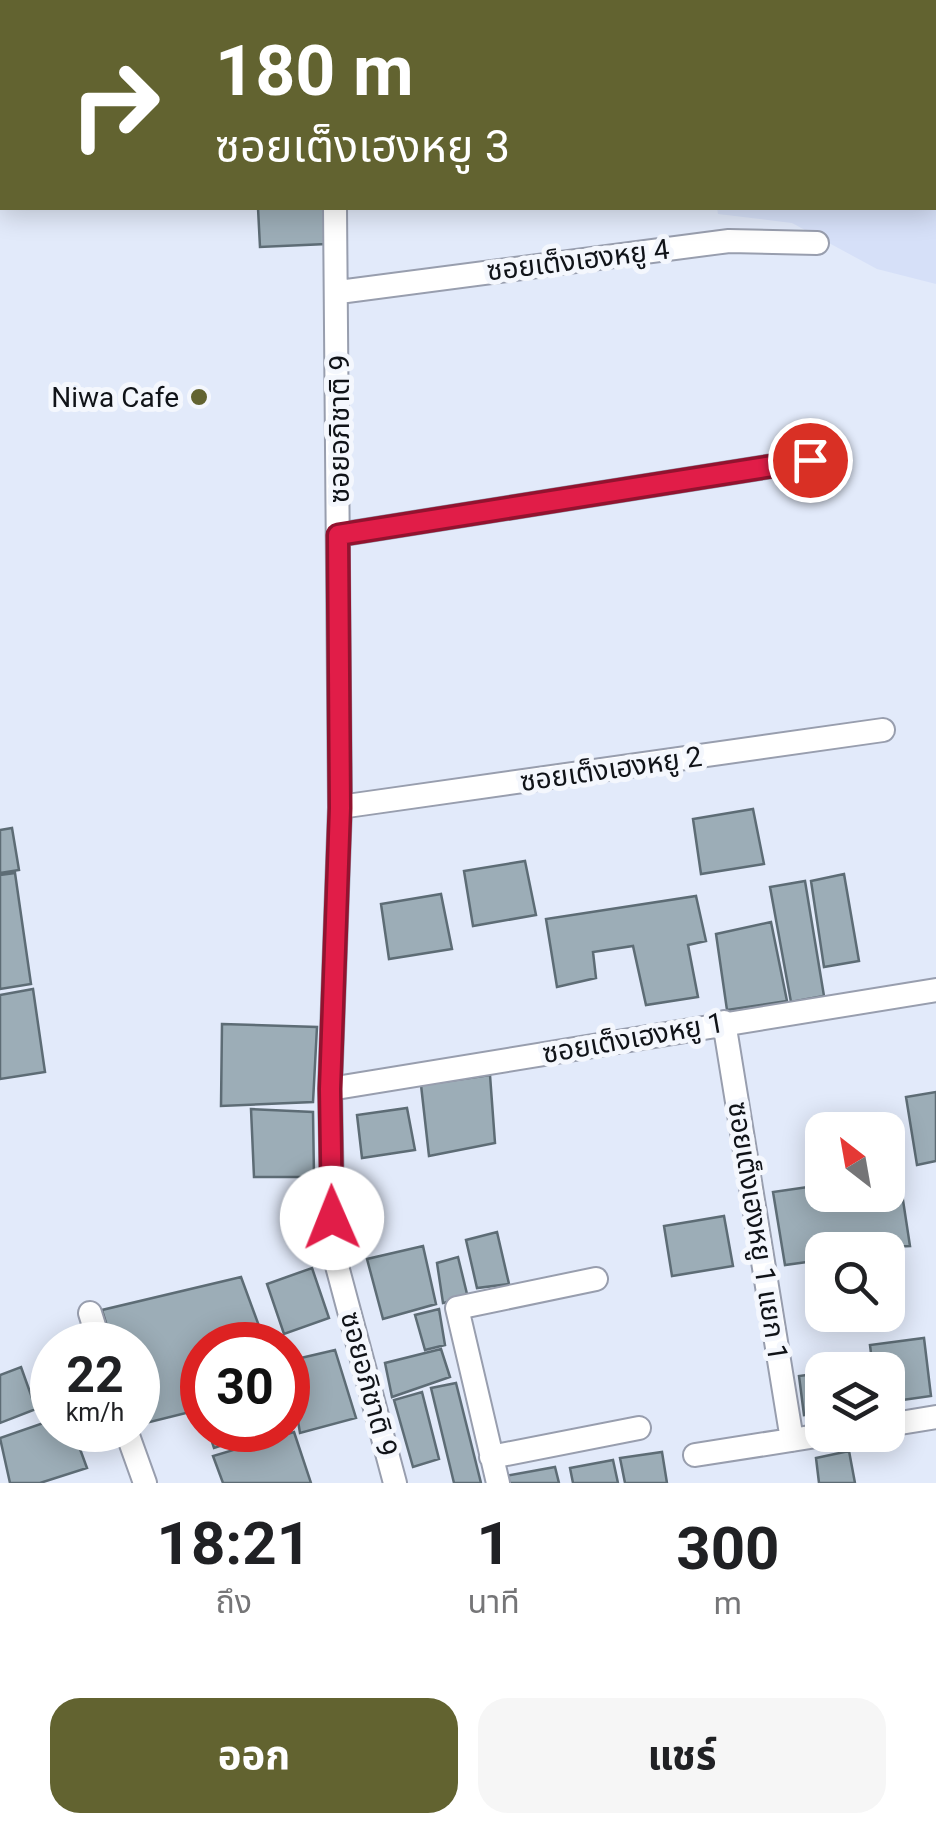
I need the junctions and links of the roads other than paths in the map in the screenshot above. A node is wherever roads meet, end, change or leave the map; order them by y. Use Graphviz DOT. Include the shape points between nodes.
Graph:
graph roads {
  1 [pos="336,210"];
  2 [pos="817,243"];
  3 [pos="340,292"];
  4 [pos="810,460"];
  5 [pos="338,535"];
  6 [pos="883,730"];
  7 [pos="340,808"];
  8 [pos="936,990"];
  9 [pos="724,1022"];
  10 [pos="330,1089"];
  11 [pos="596,1280"];
  12 [pos="90,1314"];
  13 [pos="93,1322"];
  14 [pos="936,1417"];
  15 [pos="905,1422"];
  16 [pos="639,1428"];
  17 [pos="805,1438"];
  18 [pos="792,1440"];
  19 [pos="134,1452"];
  20 [pos="694,1455"];
  21 [pos="491,1457"];
  22 [pos="145,1483"];
  23 [pos="395,1483"];
  24 [pos="498,1483"];
  1 -- 3 [label="street, ซอยอภิชาติ 9"];
  2 -- 3 [label="street, ซอยเต็งเฮงหยู 4" via="730,241"];
  3 -- 5 [label="street, ซอยอภิชาติ 9"];
  4 -- 5 [label="street"];
  5 -- 7 [label="street, ซอยอภิชาติ 9"];
  6 -- 7 [label="street, ซอยเต็งเฮงหยู 2"];
  7 -- 10 [label="street, ซอยอภิชาติ 9"];
  8 -- 9 [label="street, ซอยเต็งเฮงหยู 1"];
  9 -- 10 [label="street, ซอยเต็งเฮงหยู 1"];
  9 -- 18 [label="street, ซอยเต็งเฮงหยู 1 แยก 1"];
  10 -- 23 [label="street, ซอยอภิชาติ 9" via="333,1251"];
  11 -- 21 [label="street" via="457,1308"];
  12 -- 13 [label="street"];
  14 -- 15 [label="street"];
  16 -- 21 [label="street"];
  17 -- 18 [label="street"];
  18 -- 20 [label="street"];
  19 -- 22 [label="street"];
  21 -- 24 [label="street"];
}
